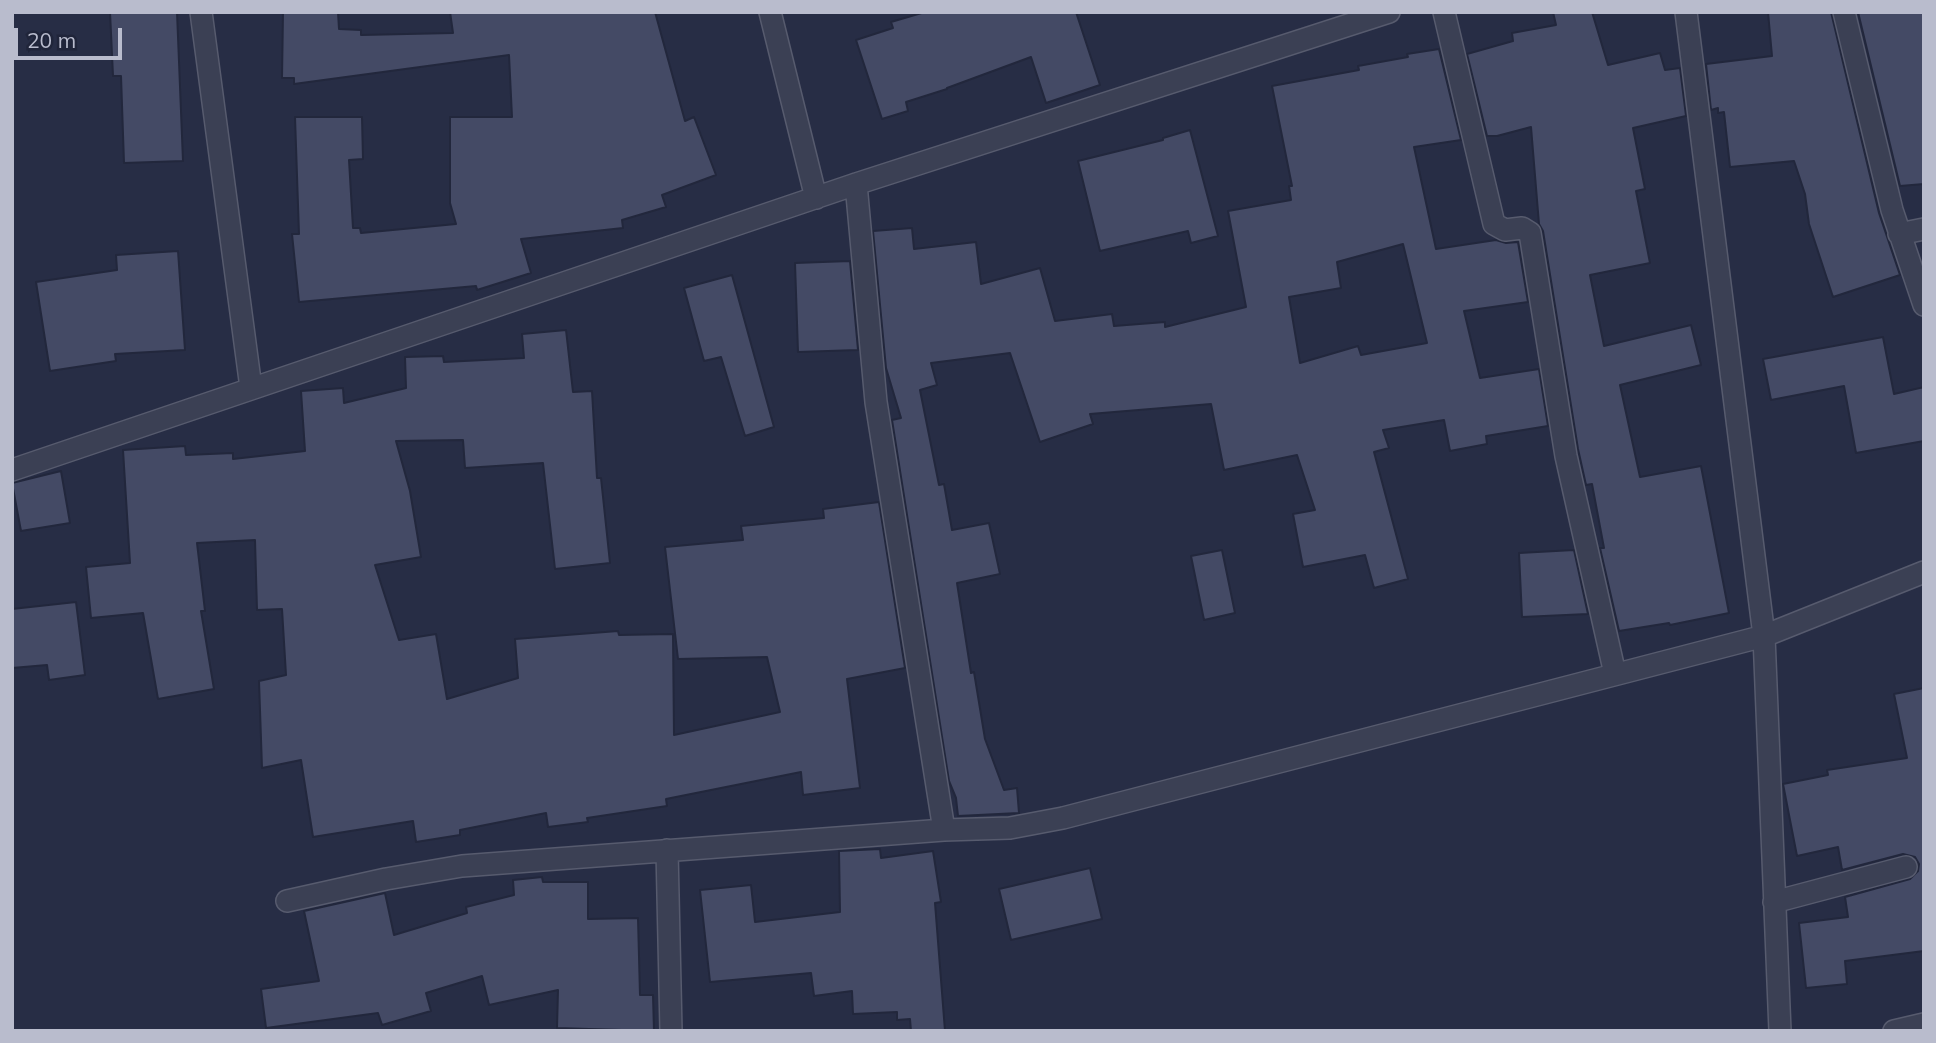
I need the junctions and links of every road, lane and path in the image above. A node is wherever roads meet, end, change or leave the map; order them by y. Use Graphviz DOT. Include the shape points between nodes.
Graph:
graph roads {
  1 [pos="201,12"];
  2 [pos="770,12"];
  3 [pos="1389,12"];
  4 [pos="1444,12"];
  5 [pos="1686,12"];
  6 [pos="1844,12"];
  7 [pos="856,184"];
  8 [pos="816,198"];
  9 [pos="1924,229"];
  10 [pos="1899,234"];
  11 [pos="1924,305"];
  12 [pos="251,388"];
  13 [pos="12,470"];
  14 [pos="1924,572"];
  15 [pos="1764,636"];
  16 [pos="1615,674"];
  17 [pos="944,830"];
  18 [pos="667,850"];
  19 [pos="1906,867"];
  20 [pos="287,901"];
  21 [pos="1774,902"];
  22 [pos="1924,1024"];
  23 [pos="671,1031"];
  24 [pos="1780,1031"];
  25 [pos="1894,1031"];
  1 -- 12 [label="street"];
  2 -- 8 [label="street"];
  3 -- 7 [label="street"];
  4 -- 16 [label="street" via="1494,224 1530,233 1566,456"];
  5 -- 15 [label="street"];
  6 -- 10 [label="street"];
  7 -- 8 [label="street"];
  7 -- 17 [label="street" via="876,402"];
  8 -- 12 [label="street"];
  9 -- 10 [label="street"];
  10 -- 11 [label="street"];
  12 -- 13 [label="street"];
  14 -- 15 [label="street"];
  15 -- 16 [label="street"];
  15 -- 21 [label="street"];
  16 -- 17 [label="street" via="1063,818 1010,828"];
  17 -- 18 [label="street"];
  18 -- 20 [label="street" via="462,866"];
  18 -- 23 [label="street"];
  19 -- 21 [label="street"];
  21 -- 24 [label="street"];
  22 -- 25 [label="street"];
}
